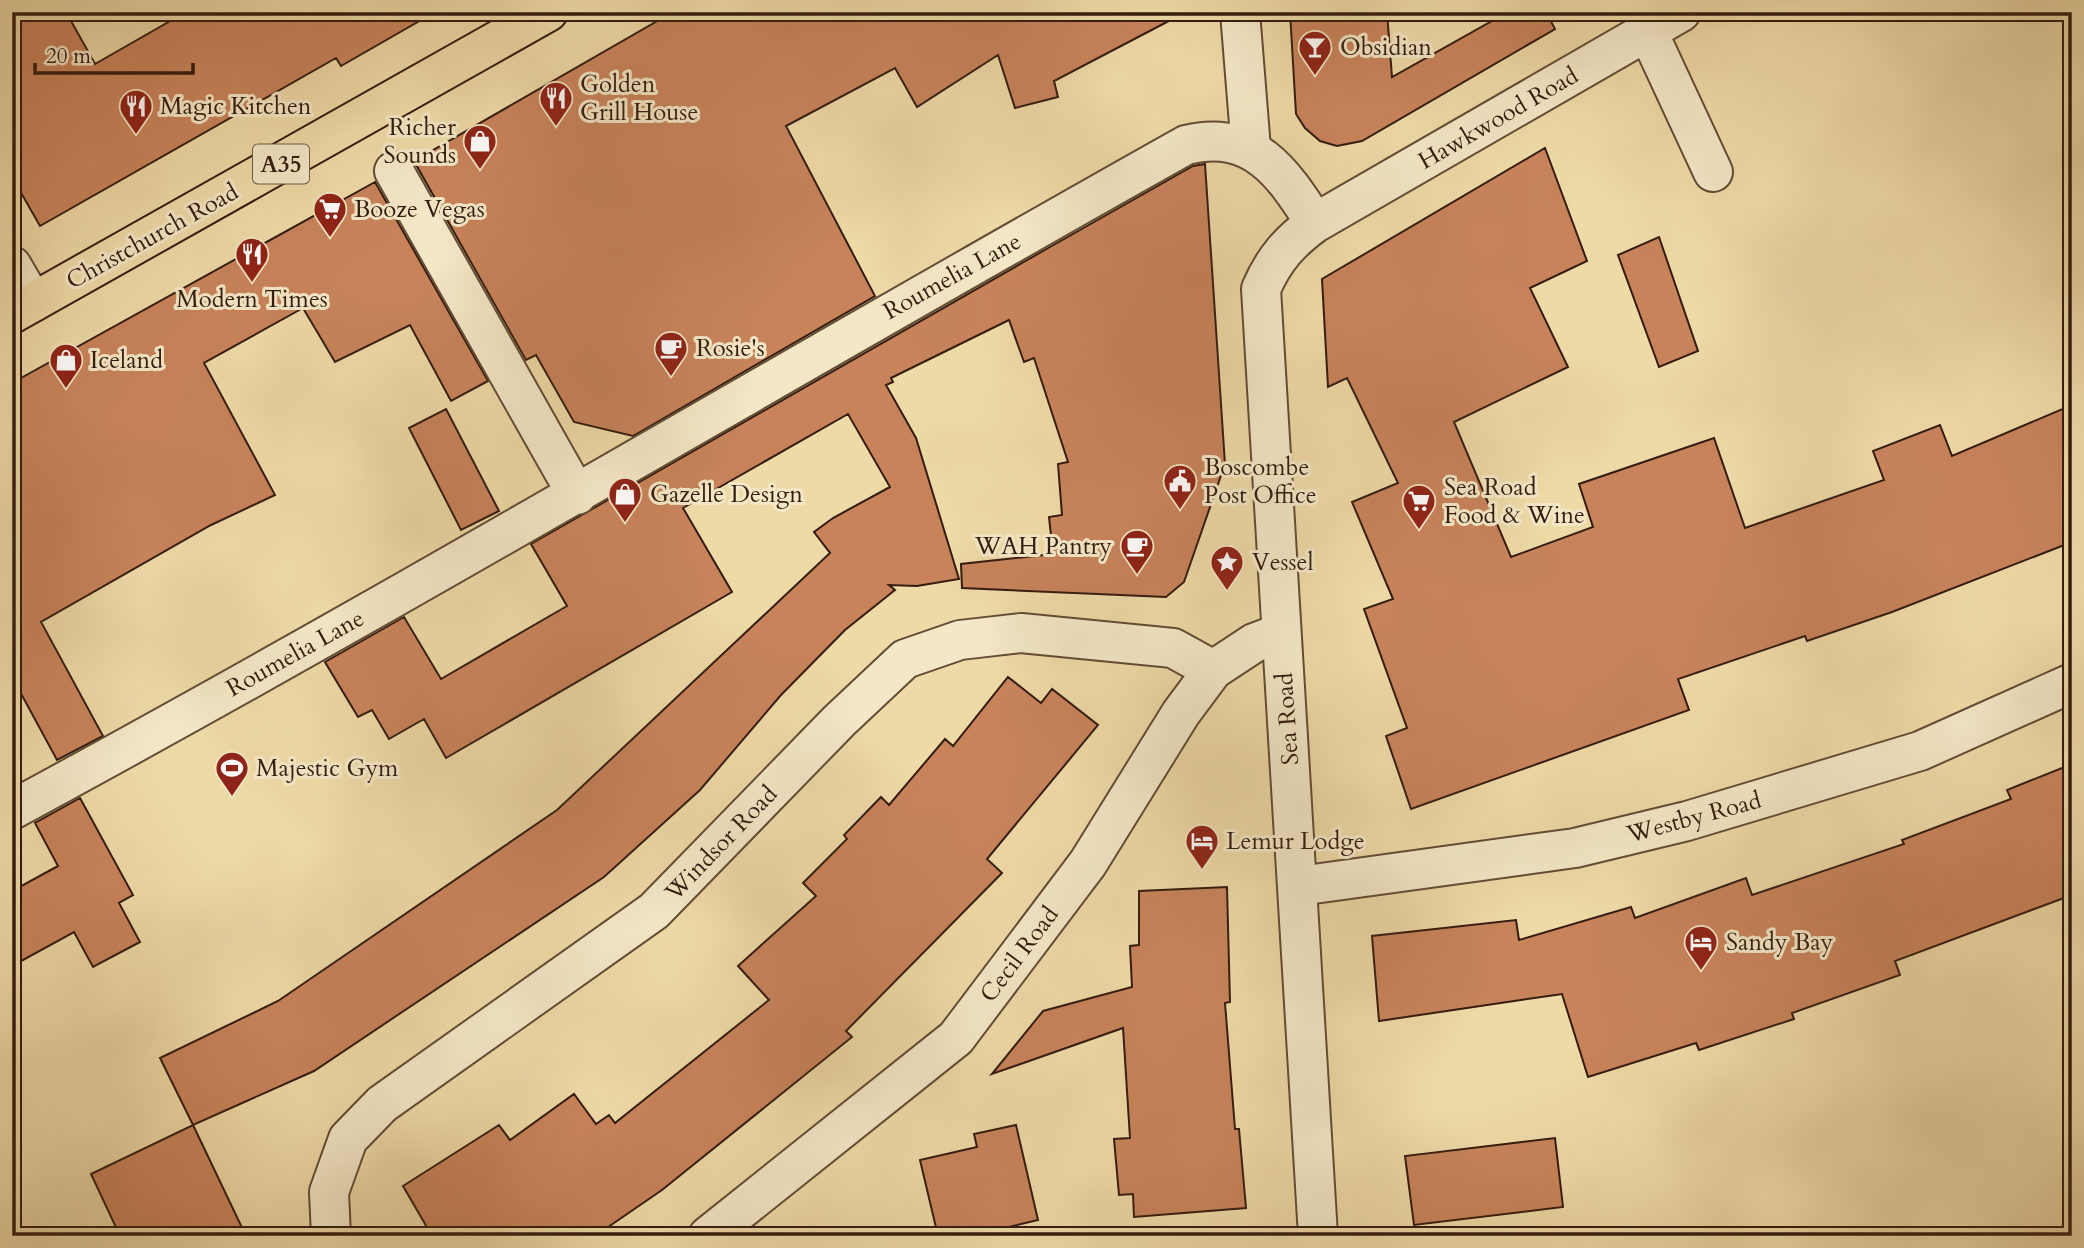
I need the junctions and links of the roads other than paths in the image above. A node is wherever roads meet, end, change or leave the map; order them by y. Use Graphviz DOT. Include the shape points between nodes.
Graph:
graph roads {
  1 [pos="548,12"];
  2 [pos="1240,12"];
  3 [pos="1681,12"];
  4 [pos="1648,32"];
  5 [pos="1250,137"];
  6 [pos="394,172"];
  7 [pos="1713,172"];
  8 [pos="1315,223"];
  9 [pos="12,266"];
  10 [pos="23,308"];
  11 [pos="577,495"];
  12 [pos="1281,633"];
  13 [pos="1213,670"];
  14 [pos="2072,683"];
  15 [pos="12,810"];
  16 [pos="1299,886"];
  17 [pos="331,1236"];
  18 [pos="708,1236"];
  19 [pos="1318,1236"];
  1 -- 10 [label="main road, Christchurch Road / A35"];
  2 -- 5 [label="street"];
  3 -- 4 [label="street, Hawkwood Road"];
  4 -- 7 [label="street"];
  4 -- 8 [label="street, Hawkwood Road"];
  5 -- 8 [label="street, Roumelia Lane"];
  5 -- 11 [label="street, Roumelia Lane" via="1186,145 887,312"];
  6 -- 11 [label="street"];
  8 -- 12 [label="street, Sea Road" via="1287,244 1261,289"];
  9 -- 10 [label="street"];
  11 -- 15 [label="street, Roumelia Lane"];
  12 -- 13 [label="street, Cecil Road" via="1254,643"];
  12 -- 16 [label="street, Sea Road"];
  13 -- 17 [label="street, Windsor Road" via="1173,648 1021,633 960,640 905,659 654,911 382,1104 348,1139 329,1192"];
  13 -- 18 [label="street, Cecil Road" via="1088,863 956,1038"];
  14 -- 16 [label="street, Westby Road" via="1920,751 1687,821 1575,848"];
  16 -- 19 [label="street, Sea Road"];
}
